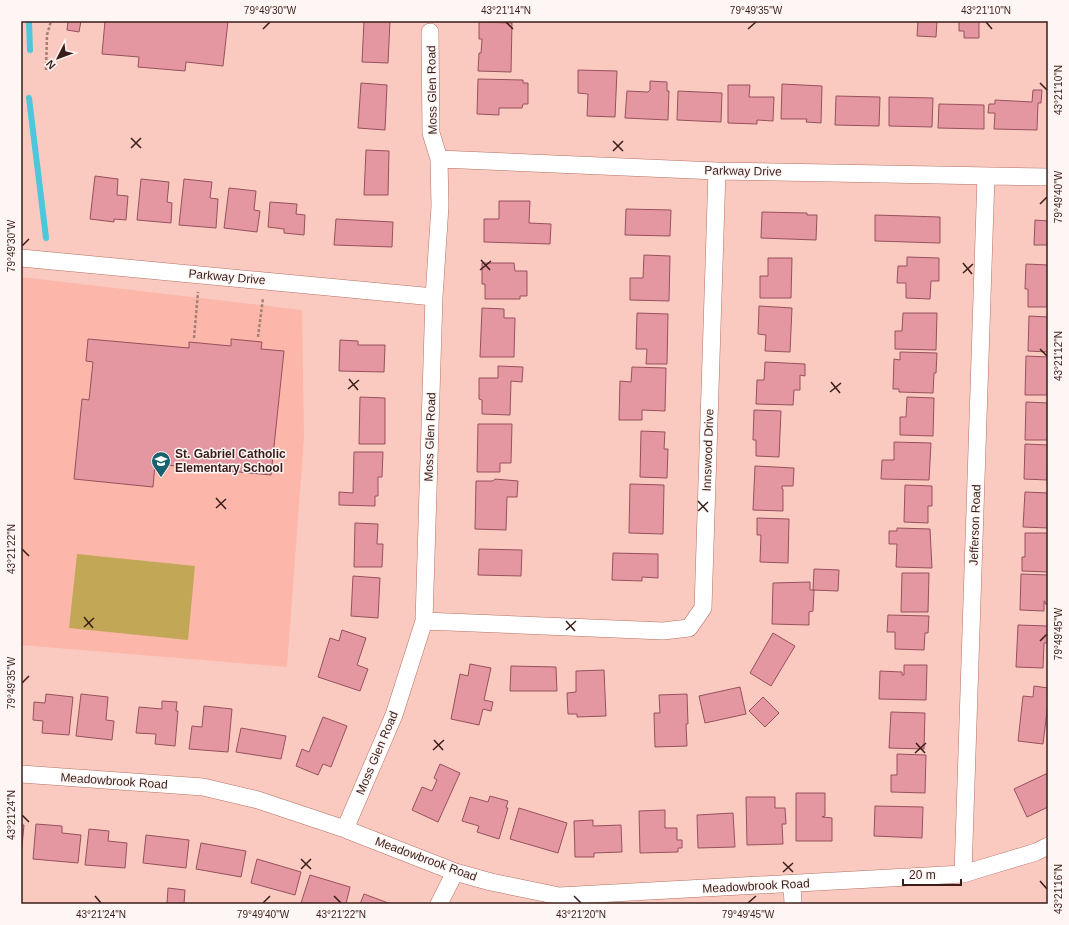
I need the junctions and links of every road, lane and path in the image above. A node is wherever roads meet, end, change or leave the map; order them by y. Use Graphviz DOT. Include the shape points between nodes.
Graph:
graph roads {
  1 [pos="51,21"];
  2 [pos="430,32"];
  3 [pos="46,70"];
  4 [pos="438,160"];
  5 [pos="716,171"];
  6 [pos="986,176"];
  7 [pos="1048,177"];
  8 [pos="21,258"];
  9 [pos="200,274"];
  10 [pos="265,280"];
  11 [pos="434,296"];
  12 [pos="258,337"];
  13 [pos="194,338"];
  14 [pos="424,621"];
  15 [pos="21,774"];
  16 [pos="345,829"];
  17 [pos="1048,846"];
  18 [pos="454,872"];
  19 [pos="963,874"];
  20 [pos="792,884"];
  21 [pos="439,904"];
  22 [pos="793,904"];
  1 -- 3 [label="path" via="45,52"];
  2 -- 4 [label="street, Moss Glen Road" via="431,133"];
  4 -- 5 [label="street, Parkway Drive"];
  4 -- 11 [label="street, Moss Glen Road" via="440,206"];
  5 -- 6 [label="street, Parkway Drive"];
  5 -- 14 [label="street, Innswood Drive" via="703,608 690,628 663,631"];
  6 -- 7 [label="street, Parkway Drive"];
  6 -- 19 [label="street, Jefferson Road"];
  8 -- 9 [label="street, Parkway Drive"];
  9 -- 10 [label="street, Parkway Drive"];
  9 -- 13 [label="path"];
  10 -- 11 [label="street, Parkway Drive"];
  10 -- 12 [label="path"];
  11 -- 14 [label="street, Moss Glen Road"];
  14 -- 16 [label="street, Moss Glen Road" via="394,715"];
  15 -- 16 [label="street, Meadowbrook Road" via="203,787 258,800"];
  16 -- 18 [label="street, Meadowbrook Road"];
  17 -- 19 [label="street, Meadowbrook Road"];
  18 -- 20 [label="street, Meadowbrook Road" via="559,896"];
  18 -- 21 [label="street"];
  19 -- 20 [label="street, Meadowbrook Road"];
  20 -- 22 [label="street"];
}
